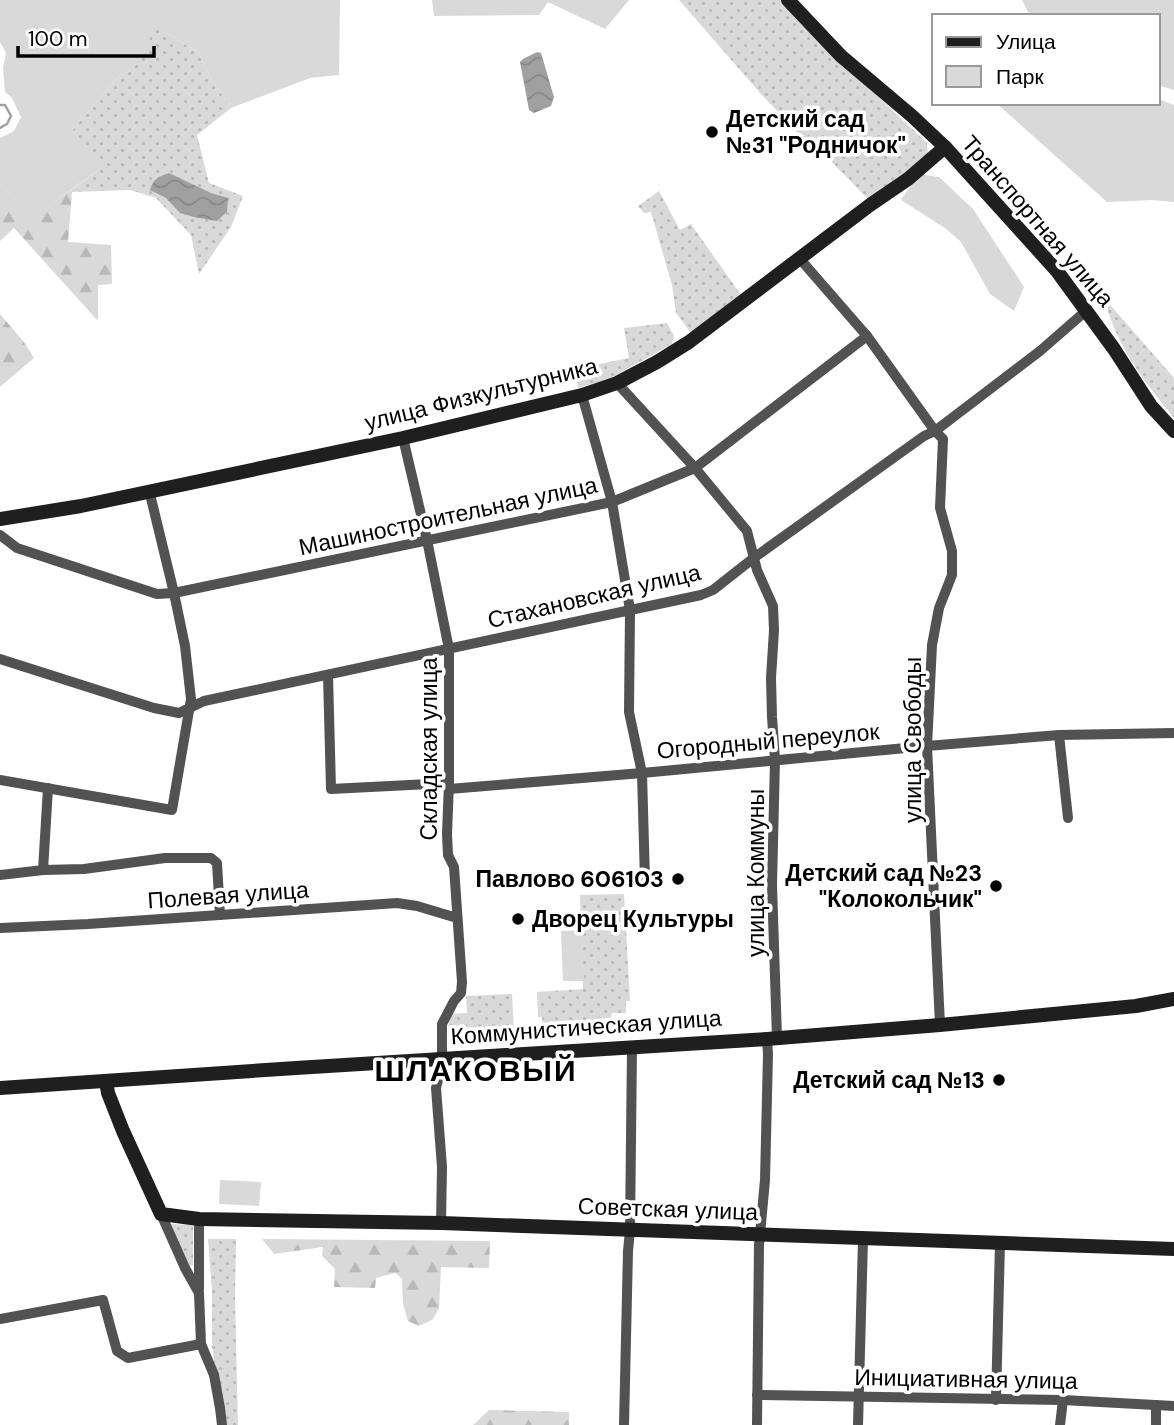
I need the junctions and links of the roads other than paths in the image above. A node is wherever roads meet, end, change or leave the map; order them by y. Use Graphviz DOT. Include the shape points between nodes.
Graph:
graph roads {
  1 [pos="788,0"];
  2 [pos="945,148"];
  3 [pos="800,259"];
  4 [pos="1087,310"];
  5 [pos="867,335"];
  6 [pos="617,383"];
  7 [pos="582,396"];
  8 [pos="935,431"];
  9 [pos="1174,431"];
  10 [pos="403,438"];
  11 [pos="695,468"];
  12 [pos="149,490"];
  13 [pos="612,502"];
  14 [pos="0,519"];
  15 [pos="0,536"];
  16 [pos="427,540"];
  17 [pos="755,557"];
  18 [pos="174,593"];
  19 [pos="631,610"];
  20 [pos="449,649"];
  21 [pos="0,659"];
  22 [pos="328,675"];
  23 [pos="191,706"];
  24 [pos="1174,733"];
  25 [pos="1059,735"];
  26 [pos="927,746"];
  27 [pos="775,760"];
  28 [pos="642,773"];
  29 [pos="0,780"];
  30 [pos="449,786"];
  31 [pos="48,788"];
  32 [pos="1068,818"];
  33 [pos="43,870"];
  34 [pos="0,876"];
  35 [pos="645,881"];
  36 [pos="220,915"];
  37 [pos="457,918"];
  38 [pos="0,928"];
  39 [pos="1174,999"];
  40 [pos="940,1025"];
  41 [pos="772,1038"];
  42 [pos="632,1047"];
  43 [pos="441,1059"];
  44 [pos="106,1081"];
  45 [pos="0,1088"];
  46 [pos="161,1214"];
  47 [pos="199,1219"];
  48 [pos="441,1223"];
  49 [pos="630,1230"];
  50 [pos="760,1235"];
  51 [pos="863,1239"];
  52 [pos="1000,1243"];
  53 [pos="1174,1249"];
  54 [pos="199,1293"];
  55 [pos="0,1319"];
  56 [pos="201,1344"];
  57 [pos="757,1395"];
  58 [pos="858,1396"];
  59 [pos="996,1400"];
  60 [pos="1063,1400"];
  61 [pos="1156,1405"];
  62 [pos="1174,1406"];
  63 [pos="222,1425"];
  64 [pos="624,1425"];
  65 [pos="757,1425"];
  66 [pos="858,1425"];
  67 [pos="1060,1425"];
  68 [pos="1156,1425"];
  1 -- 2 [label="street, Транспортная улица" via="841,57"];
  2 -- 3 [label="street, улица Физкультурника"];
  2 -- 4 [label="street, Транспортная улица"];
  3 -- 5 [label="street, улица Свободы"];
  3 -- 6 [label="street, улица Физкультурника" via="689,342"];
  4 -- 8 [label="street, Стахановская улица"];
  4 -- 9 [label="street, Транспортная улица" via="1151,406"];
  5 -- 8 [label="street, улица Свободы"];
  5 -- 11 [label="street, Машиностроительная улица"];
  6 -- 7 [label="street, улица Физкультурника"];
  6 -- 11 [label="street, улица Коммуны"];
  7 -- 10 [label="street, улица Физкультурника"];
  7 -- 13 [label="street"];
  8 -- 17 [label="street, Стахановская улица"];
  8 -- 26 [label="street, улица Свободы" via="943,439 940,508 952,551 953,575 939,608 932,645"];
  10 -- 12 [label="street, улица Физкультурника"];
  10 -- 16 [label="street, Складская улица"];
  11 -- 13 [label="street, Машиностроительная улица"];
  11 -- 17 [label="street, улица Коммуны" via="747,531"];
  12 -- 14 [label="street, улица Физкультурника"];
  12 -- 18 [label="street"];
  13 -- 16 [label="street, Машиностроительная улица"];
  13 -- 19 [label="street"];
  15 -- 18 [label="street, Машиностроительная улица" via="16,548 157,594"];
  16 -- 18 [label="street, Машиностроительная улица"];
  16 -- 20 [label="street, Складская улица"];
  17 -- 19 [label="street, Стахановская улица" via="713,590"];
  17 -- 27 [label="street, улица Коммуны" via="773,606"];
  18 -- 23 [label="street"];
  19 -- 20 [label="street, Стахановская улица"];
  19 -- 28 [label="street" via="629,712"];
  20 -- 22 [label="street, Стахановская улица"];
  20 -- 30 [label="street, Складская улица"];
  21 -- 23 [label="street, Стахановская улица" via="167,712 179,713"];
  22 -- 23 [label="street, Стахановская улица"];
  22 -- 30 [label="street, Огородный переулок" via="331,789"];
  23 -- 31 [label="street" via="172,810"];
  24 -- 25 [label="street, Огородный переулок"];
  25 -- 26 [label="street, Огородный переулок"];
  25 -- 32 [label="street"];
  26 -- 27 [label="street, Огородный переулок"];
  26 -- 40 [label="street, улица Свободы"];
  27 -- 28 [label="street, Огородный переулок"];
  27 -- 41 [label="street, улица Коммуны"];
  28 -- 30 [label="street, Огородный переулок"];
  28 -- 35 [label="street"];
  29 -- 31 [label="street"];
  30 -- 37 [label="street, Складская улица" via="448,855 454,867"];
  31 -- 33 [label="street"];
  33 -- 34 [label="street"];
  33 -- 36 [label="street" via="211,858 217,863"];
  36 -- 37 [label="street, Полевая улица" via="397,903"];
  36 -- 38 [label="street, Полевая улица"];
  37 -- 43 [label="street, Складская улица" via="463,982 442,1024"];
  39 -- 40 [label="street, Коммунистическая улица"];
  40 -- 41 [label="street, Коммунистическая улица"];
  41 -- 42 [label="street, Коммунистическая улица"];
  41 -- 50 [label="street, улица Коммуны"];
  42 -- 43 [label="street, Коммунистическая улица"];
  42 -- 49 [label="street"];
  43 -- 44 [label="street, Коммунистическая улица"];
  43 -- 48 [label="street, Складская улица" via="436,1088"];
  44 -- 45 [label="street, Коммунистическая улица"];
  44 -- 46 [label="street"];
  46 -- 47 [label="street, Советская улица"];
  46 -- 54 [label="street"];
  47 -- 48 [label="street, Советская улица"];
  47 -- 54 [label="street"];
  48 -- 49 [label="street, Советская улица"];
  49 -- 50 [label="street, Советская улица"];
  49 -- 64 [label="street"];
  50 -- 51 [label="street, Советская улица"];
  50 -- 57 [label="street, улица Коммуны"];
  51 -- 52 [label="street, Советская улица"];
  51 -- 58 [label="street"];
  52 -- 53 [label="street, Советская улица"];
  52 -- 59 [label="street"];
  54 -- 56 [label="street"];
  55 -- 56 [label="street" via="103,1300 117,1351 128,1358"];
  56 -- 63 [label="street" via="214,1375"];
  57 -- 58 [label="street, Инициативная улица"];
  57 -- 65 [label="street, улица Коммуны"];
  58 -- 59 [label="street, Инициативная улица"];
  58 -- 66 [label="street"];
  59 -- 60 [label="street, Инициативная улица"];
  60 -- 61 [label="street, Инициативная улица"];
  60 -- 67 [label="street"];
  61 -- 62 [label="street, Инициативная улица"];
  61 -- 68 [label="street"];
}
